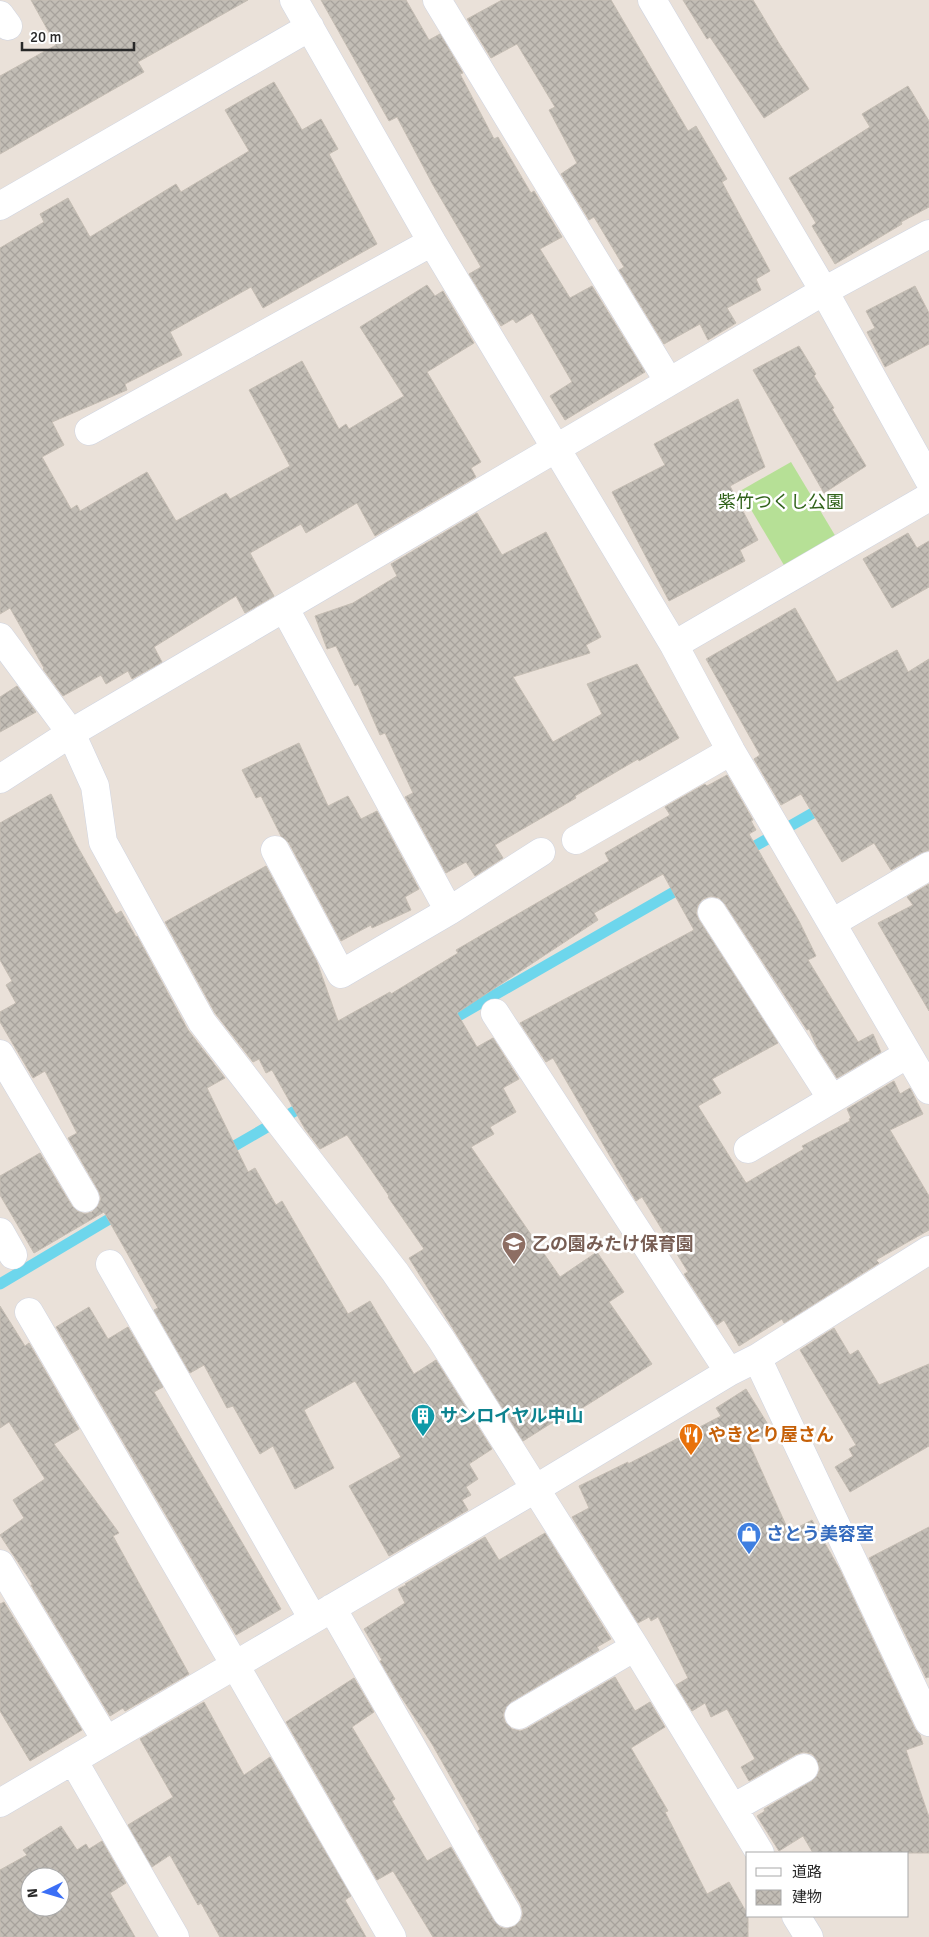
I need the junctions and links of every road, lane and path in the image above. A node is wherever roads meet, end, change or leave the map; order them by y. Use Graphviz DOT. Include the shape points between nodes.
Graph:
graph roads {
  1 [pos="294,0"];
  2 [pos="437,0"];
  3 [pos="652,0"];
  4 [pos="310,27"];
  5 [pos="0,206"];
  6 [pos="929,234"];
  7 [pos="432,242"];
  8 [pos="824,291"];
  9 [pos="669,382"];
  10 [pos="89,430"];
  11 [pos="555,449"];
  12 [pos="929,480"];
  13 [pos="929,497"];
  14 [pos="285,609"];
  15 [pos="0,637"];
  16 [pos="674,645"];
  17 [pos="71,733"];
  18 [pos="731,751"];
  19 [pos="0,779"];
  20 [pos="576,840"];
  21 [pos="275,850"];
  22 [pos="541,852"];
  23 [pos="929,866"];
  24 [pos="449,911"];
  25 [pos="712,912"];
  26 [pos="832,923"];
  27 [pos="495,1013"];
  28 [pos="0,1054"];
  29 [pos="908,1054"];
  30 [pos="929,1090"];
  31 [pos="832,1099"];
  32 [pos="748,1149"];
  33 [pos="85,1198"];
  34 [pos="929,1250"];
  35 [pos="110,1264"];
  36 [pos="29,1312"];
  37 [pos="757,1358"];
  38 [pos="729,1372"];
  39 [pos="534,1490"];
  40 [pos="0,1564"];
  41 [pos="323,1614"];
  42 [pos="635,1647"];
  43 [pos="236,1665"];
  44 [pos="519,1715"];
  45 [pos="929,1722"];
  46 [pos="106,1740"];
  47 [pos="73,1760"];
  48 [pos="804,1768"];
  49 [pos="0,1803"];
  50 [pos="733,1808"];
  51 [pos="759,1852"];
  52 [pos="507,1913"];
  53 [pos="797,1917"];
  54 [pos="175,1937"];
  55 [pos="392,1937"];
  56 [pos="809,1937"];
  1 -- 4 [label="street"];
  2 -- 9 [label="street"];
  3 -- 8 [label="street"];
  4 -- 5 [label="street"];
  4 -- 7 [label="street"];
  6 -- 8 [label="street"];
  7 -- 10 [label="street"];
  7 -- 11 [label="street"];
  8 -- 9 [label="street"];
  8 -- 12 [label="street"];
  9 -- 11 [label="street"];
  11 -- 14 [label="street"];
  11 -- 16 [label="street"];
  13 -- 16 [label="street"];
  14 -- 17 [label="street"];
  14 -- 24 [label="street"];
  15 -- 17 [label="street"];
  16 -- 18 [label="street"];
  17 -- 19 [label="street"];
  17 -- 39 [label="street" via="95,786 104,842 202,1022 395,1272 441,1339"];
  18 -- 20 [label="street"];
  18 -- 26 [label="street"];
  21 -- 24 [label="street" via="341,974"];
  22 -- 24 [label="street"];
  23 -- 26 [label="street"];
  25 -- 31 [label="street"];
  26 -- 29 [label="street"];
  27 -- 38 [label="street"];
  28 -- 33 [label="street"];
  29 -- 30 [label="street"];
  29 -- 31 [label="street"];
  31 -- 32 [label="street"];
  34 -- 37 [label="street"];
  35 -- 41 [label="street"];
  36 -- 43 [label="street"];
  37 -- 38 [label="street"];
  37 -- 45 [label="street"];
  38 -- 39 [label="street"];
  39 -- 41 [label="street"];
  39 -- 42 [label="street"];
  40 -- 46 [label="street"];
  41 -- 43 [label="street"];
  41 -- 52 [label="street"];
  42 -- 44 [label="street"];
  42 -- 50 [label="street"];
  43 -- 46 [label="street"];
  43 -- 55 [label="street"];
  46 -- 47 [label="street"];
  47 -- 49 [label="street"];
  47 -- 54 [label="street"];
  48 -- 50 [label="street"];
  50 -- 51 [label="street"];
  53 -- 56 [label="street"];
}
